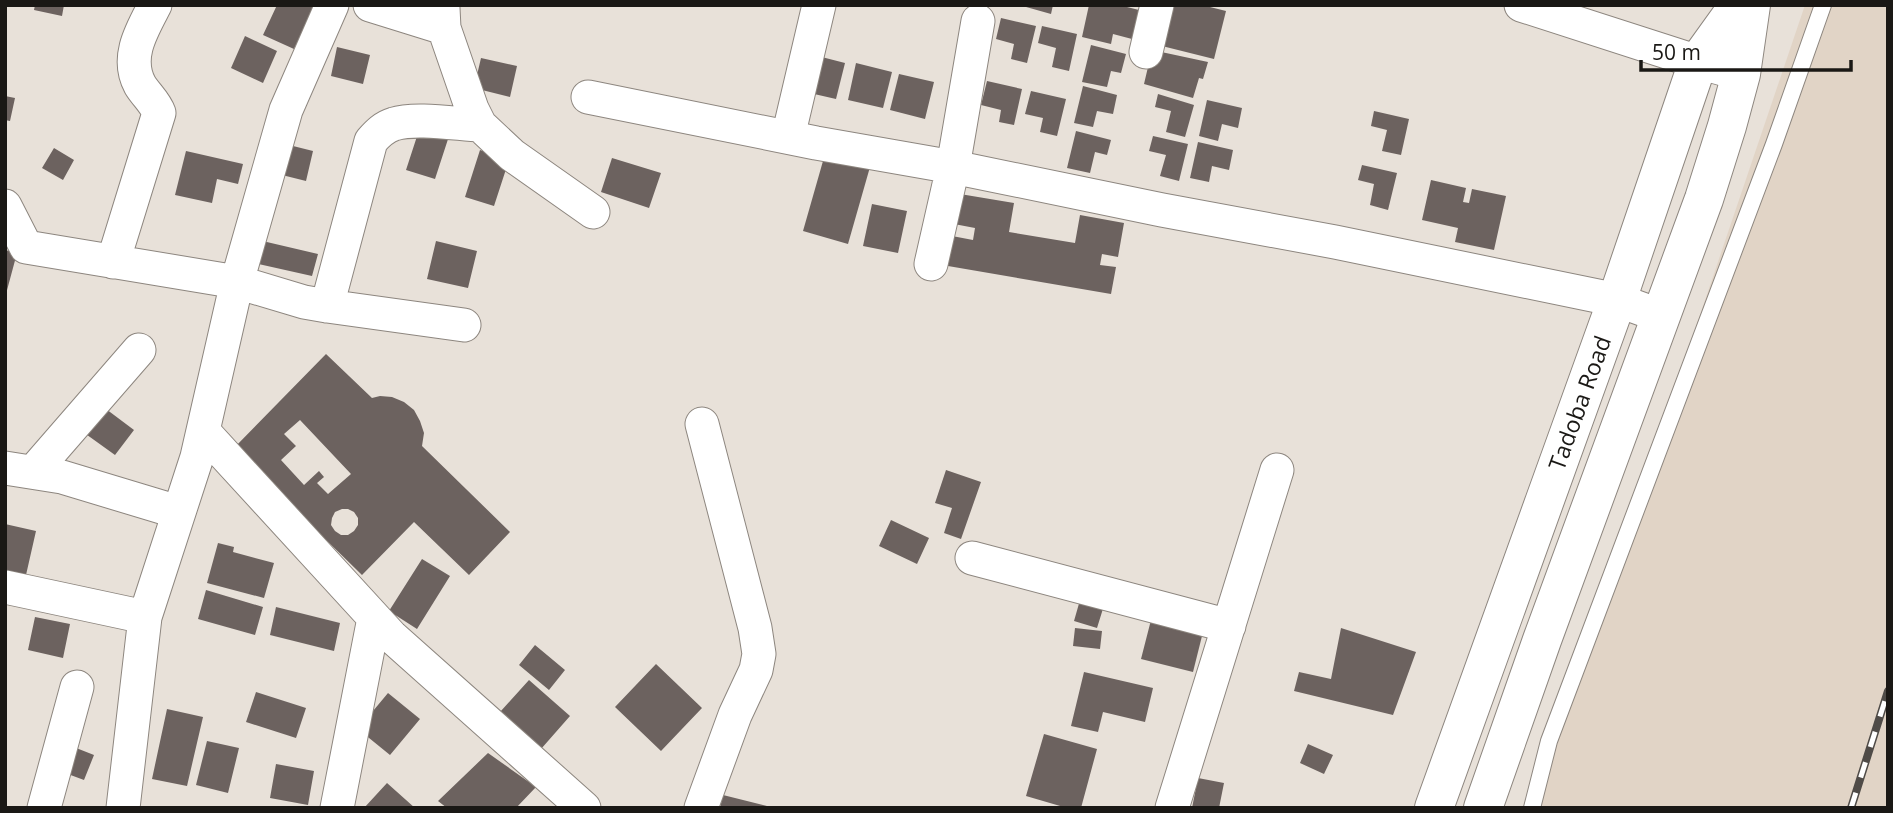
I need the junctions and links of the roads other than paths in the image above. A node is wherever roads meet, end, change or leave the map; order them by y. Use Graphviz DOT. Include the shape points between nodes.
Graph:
graph roads {
  1 [pos="155,5"];
  2 [pos="332,5"];
  3 [pos="370,5"];
  4 [pos="819,5"];
  5 [pos="1157,5"];
  6 [pos="1521,5"];
  7 [pos="1739,5"];
  8 [pos="1751,5"];
  9 [pos="1823,5"];
  10 [pos="443,16"];
  11 [pos="978,22"];
  12 [pos="1146,52"];
  13 [pos="1698,62"];
  14 [pos="1741,74"];
  15 [pos="588,97"];
  16 [pos="480,125"];
  17 [pos="788,138"];
  18 [pos="953,167"];
  19 [pos="5,206"];
  20 [pos="593,212"];
  21 [pos="16,245"];
  22 [pos="113,262"];
  23 [pos="931,264"];
  24 [pos="237,282"];
  25 [pos="1617,300"];
  26 [pos="327,306"];
  27 [pos="1661,316"];
  28 [pos="464,325"];
  29 [pos="139,350"];
  30 [pos="702,424"];
  31 [pos="202,431"];
  32 [pos="19,470"];
  33 [pos="1277,470"];
  34 [pos="178,512"];
  35 [pos="972,558"];
  36 [pos="5,587"];
  37 [pos="145,617"];
  38 [pos="374,618"];
  39 [pos="1229,626"];
  40 [pos="77,687"];
  41 [pos="129,807"];
  42 [pos="44,808"];
  43 [pos="337,808"];
  44 [pos="584,808"];
  45 [pos="701,808"];
  46 [pos="1172,808"];
  47 [pos="1434,808"];
  48 [pos="1483,808"];
  49 [pos="1532,808"];
  1 -- 22 [label="street" via="134,56 135,74 159,113"];
  2 -- 24 [label="street" via="286,110"];
  3 -- 10 [label="street"];
  4 -- 17 [label="street"];
  5 -- 12 [label="street"];
  6 -- 13 [label="street"];
  7 -- 13 [label="main road, Tadoba Road"];
  8 -- 14 [label="main road, Tadoba Road"];
  9 -- 49 [label="lane" via="1549,741"];
  10 -- 16 [label="street"];
  11 -- 18 [label="street"];
  13 -- 14 [label="street"];
  13 -- 25 [label="main road, Tadoba Road"];
  14 -- 27 [label="main road, Tadoba Road" via="1708,187"];
  15 -- 17 [label="street"];
  16 -- 20 [label="street" via="512,155"];
  16 -- 26 [label="street" via="406,121 392,124 371,141"];
  17 -- 18 [label="street"];
  18 -- 23 [label="street"];
  18 -- 25 [label="street"];
  19 -- 21 [label="street"];
  21 -- 22 [label="street"];
  22 -- 24 [label="street"];
  24 -- 26 [label="street"];
  24 -- 31 [label="street"];
  25 -- 27 [label="street"];
  25 -- 47 [label="main road, Tadoba Road"];
  26 -- 28 [label="street"];
  27 -- 48 [label="main road, Tadoba Road"];
  29 -- 32 [label="street"];
  30 -- 45 [label="street" via="760,654"];
  31 -- 34 [label="street"];
  31 -- 38 [label="street"];
  32 -- 34 [label="street" via="62,477"];
  33 -- 39 [label="street"];
  34 -- 37 [label="street"];
  35 -- 39 [label="street"];
  36 -- 37 [label="street"];
  37 -- 41 [label="street"];
  38 -- 43 [label="street"];
  38 -- 44 [label="street"];
  39 -- 46 [label="street"];
  40 -- 42 [label="street"];
}
